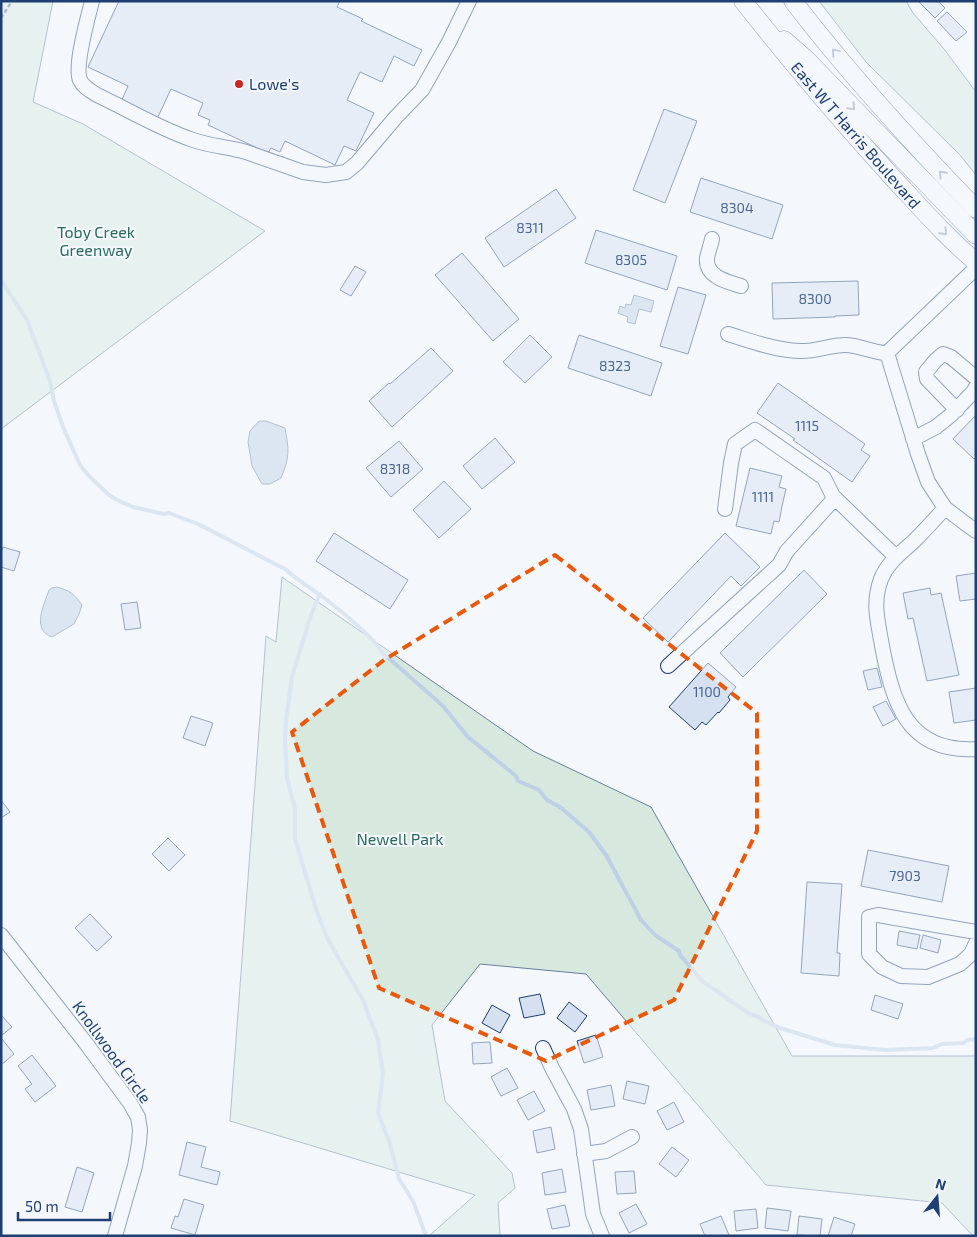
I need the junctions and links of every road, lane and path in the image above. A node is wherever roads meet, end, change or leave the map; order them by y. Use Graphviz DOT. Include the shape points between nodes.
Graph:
graph roads {
  1 [pos="12,1"];
  2 [pos="92,1"];
  3 [pos="469,1"];
  4 [pos="793,1"];
  5 [pos="748,8"];
  6 [pos="1,18"];
  7 [pos="976,210"];
  8 [pos="976,235"];
  9 [pos="712,239"];
  10 [pos="976,262"];
  11 [pos="976,268"];
  12 [pos="742,286"];
  13 [pos="728,334"];
  14 [pos="887,353"];
  15 [pos="976,378"];
  16 [pos="976,387"];
  17 [pos="957,410"];
  18 [pos="913,439"];
  19 [pos="835,498"];
  20 [pos="945,508"];
  21 [pos="725,510"];
  22 [pos="976,531"];
  23 [pos="896,557"];
  24 [pos="668,666"];
  25 [pos="976,749"];
  26 [pos="976,932"];
  27 [pos="1,935"];
  28 [pos="976,943"];
  29 [pos="543,1048"];
  30 [pos="632,1137"];
  31 [pos="584,1154"];
  32 [pos="116,1236"];
  33 [pos="602,1236"];
  1 -- 6 [label="path"];
  2 -- 3 [label="street" via="78,69 80,80 89,90 176,134 209,145 237,149 303,172 326,175 346,172 357,163 422,90"];
  7 -- 4 [label="main road, one-way" via="907,136"];
  5 -- 8 [label="main road, one-way" via="807,60"];
  5 -- 10 [label="main road, East W T Harris Boulevard, one-way" via="846,126 925,213"];
  9 -- 12 [label="street" via="708,267 715,277"];
  11 -- 14 [label="street"];
  13 -- 14 [label="street" via="799,351 844,345"];
  14 -- 18 [label="street"];
  15 -- 17 [label="street" via="943,354 926,372 927,379"];
  16 -- 17 [label="street"];
  17 -- 18 [label="street" via="936,427"];
  18 -- 20 [label="street" via="928,482"];
  19 -- 21 [label="street" via="824,478 755,430 735,444"];
  19 -- 23 [label="street"];
  19 -- 24 [label="street" via="779,564"];
  20 -- 22 [label="street"];
  20 -- 23 [label="street"];
  23 -- 25 [label="street" via="882,576 875,607 892,692 904,718 920,735 942,746"];
  26 -- 28 [label="street" via="878,914 869,917 869,954 882,967 901,976 928,977 960,964 971,954"];
  27 -- 32 [label="street, Knollwood Circle" via="85,1042 138,1117 140,1143"];
  29 -- 31 [label="street" via="574,1109"];
  30 -- 31 [label="street" via="606,1151"];
  31 -- 33 [label="street" via="593,1214"];
}
